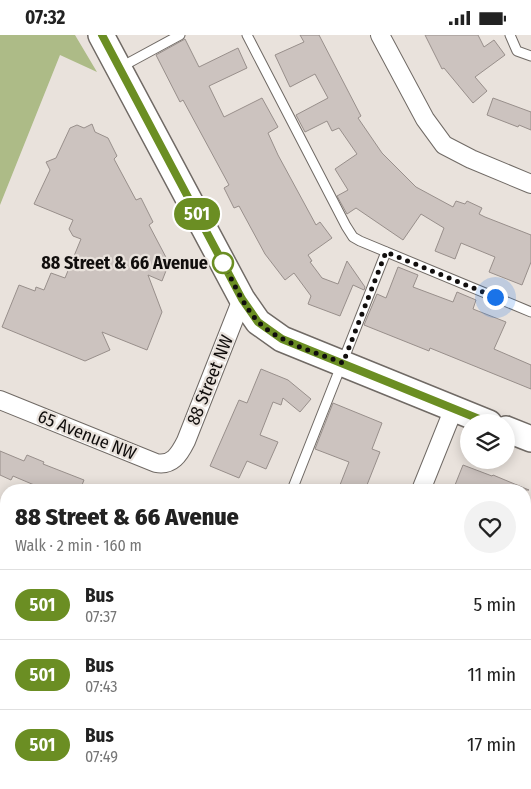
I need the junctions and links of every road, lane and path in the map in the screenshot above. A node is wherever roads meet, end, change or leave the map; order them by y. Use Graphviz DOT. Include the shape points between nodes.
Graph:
graph roads {
  1 [pos="102,35"];
  2 [pos="180,35"];
  3 [pos="247,35"];
  4 [pos="380,35"];
  5 [pos="510,35"];
  6 [pos="531,57"];
  7 [pos="118,68"];
  8 [pos="531,184"];
  9 [pos="386,252"];
  10 [pos="242,299"];
  11 [pos="531,312"];
  12 [pos="343,363"];
  13 [pos="0,400"];
  14 [pos="454,408"];
  15 [pos="468,414"];
  16 [pos="515,433"];
  17 [pos="531,439"];
  18 [pos="174,459"];
  19 [pos="294,484"];
  20 [pos="423,484"];
  1 -- 7 [label="street"];
  2 -- 7 [label="lane"];
  3 -- 9 [label="lane" via="353,237"];
  4 -- 8 [label="street" via="425,119 444,145"];
  5 -- 6 [label="lane" via="518,51"];
  7 -- 10 [label="street"];
  9 -- 11 [label="lane"];
  9 -- 12 [label="lane"];
  10 -- 12 [label="street" via="253,316 274,335"];
  10 -- 18 [label="street, 88 Street NW" via="186,441"];
  12 -- 14 [label="street"];
  12 -- 19 [label="lane"];
  13 -- 18 [label="street, 65 Avenue NW" via="156,463"];
  14 -- 15 [label="street"];
  14 -- 20 [label="street"];
  16 -- 17 [label="street"];
}
